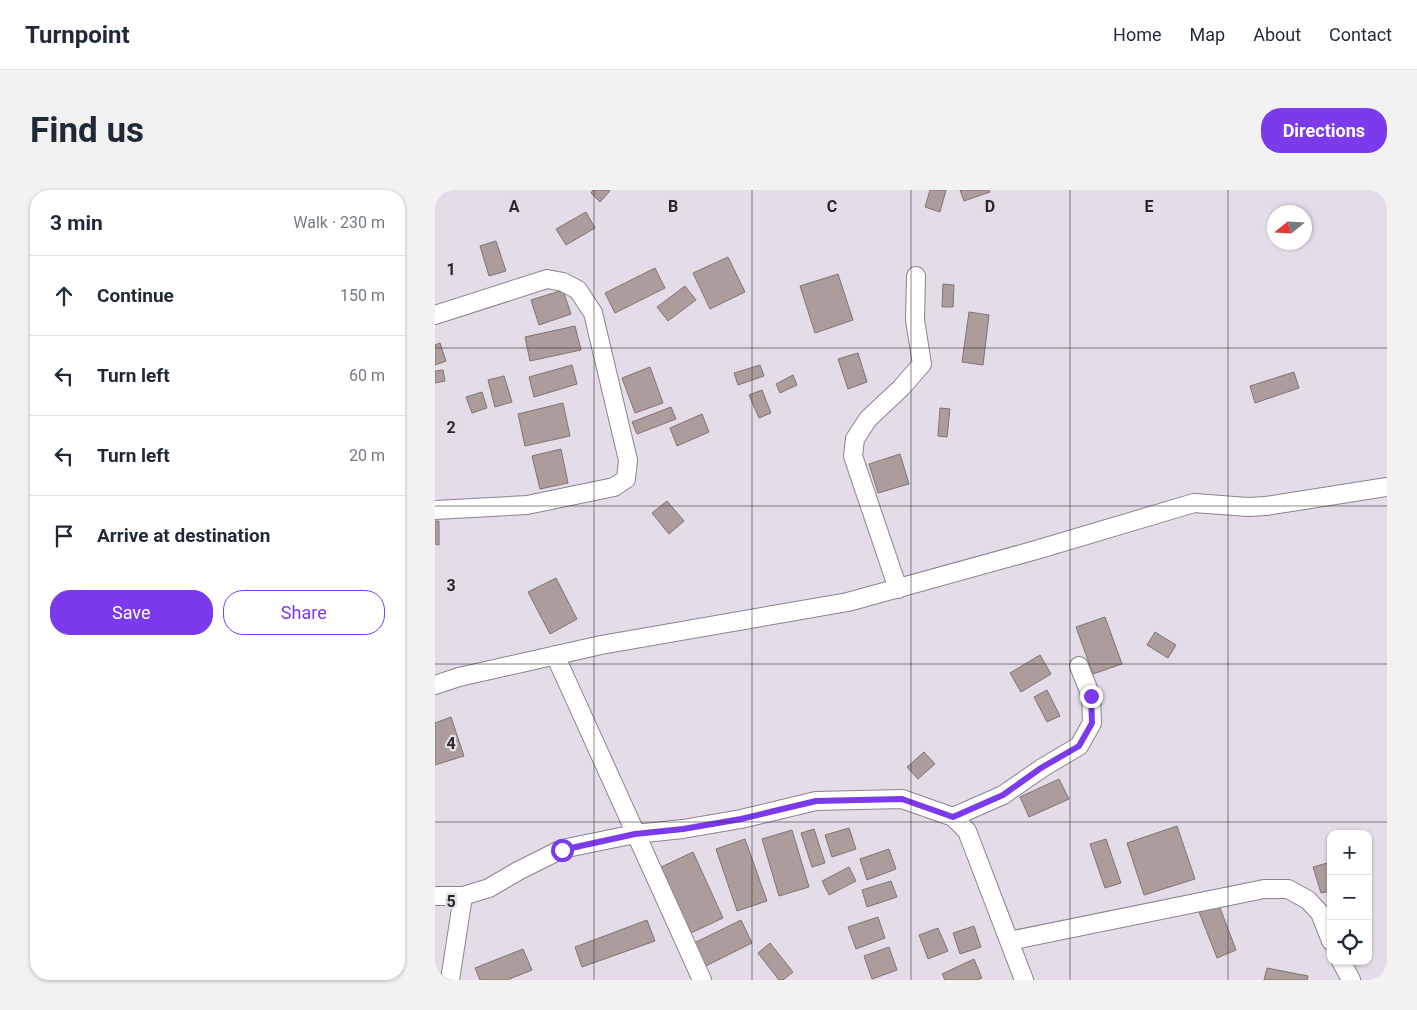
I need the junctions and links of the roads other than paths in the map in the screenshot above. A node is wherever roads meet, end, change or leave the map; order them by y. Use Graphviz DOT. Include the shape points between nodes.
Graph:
graph roads {
  1 [pos="916,276"];
  2 [pos="435,315"];
  3 [pos="1387,487"];
  4 [pos="435,510"];
  5 [pos="898,589"];
  6 [pos="555,655"];
  7 [pos="1079,666"];
  8 [pos="435,685"];
  9 [pos="953,817"];
  10 [pos="635,834"];
  11 [pos="435,896"];
  12 [pos="463,896"];
  13 [pos="1327,930"];
  14 [pos="1009,941"];
  15 [pos="1343,965"];
  16 [pos="449,980"];
  17 [pos="703,980"];
  18 [pos="1025,980"];
  19 [pos="1351,980"];
  1 -- 5 [label="street" via="915,320 922,364 868,418 855,439 853,456"];
  2 -- 4 [label="street" via="547,279 563,282 578,290 593,313 628,460 626,479 614,487 527,506"];
  3 -- 5 [label="street" via="1267,506 1194,503"];
  5 -- 6 [label="street" via="848,602"];
  6 -- 8 [label="street"];
  6 -- 10 [label="street"];
  7 -- 9 [label="street" via="1091,696 1092,723 1079,746 1003,795"];
  9 -- 10 [label="street" via="902,799 816,801 741,819"];
  9 -- 14 [label="street" via="967,831"];
  10 -- 12 [label="street" via="562,850 489,888"];
  10 -- 17 [label="street"];
  11 -- 12 [label="street"];
  12 -- 16 [label="street"];
  13 -- 14 [label="street" via="1320,912 1308,900 1288,889 1264,888"];
  14 -- 18 [label="street"];
  15 -- 19 [label="street"];
}
